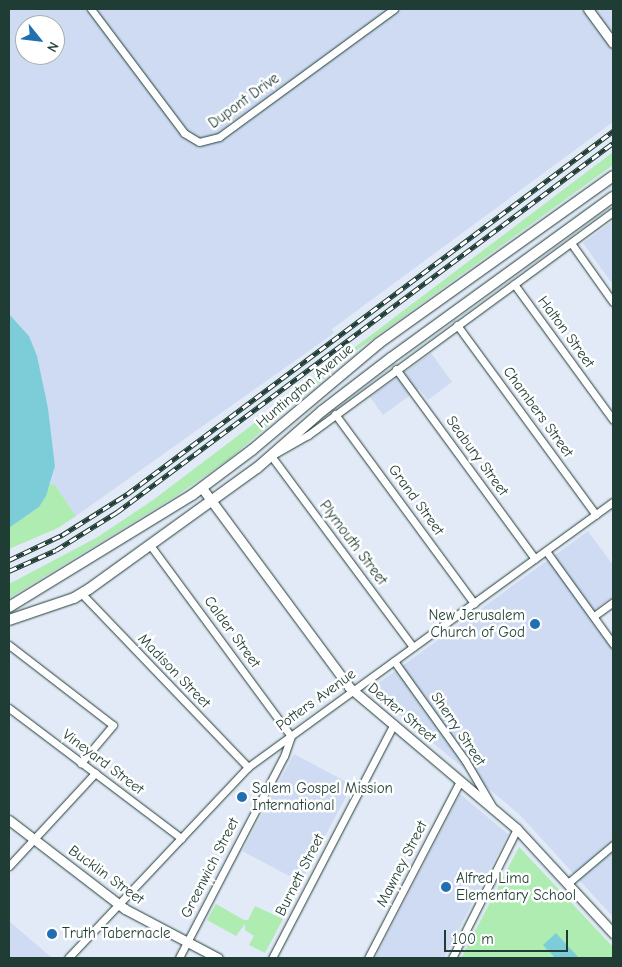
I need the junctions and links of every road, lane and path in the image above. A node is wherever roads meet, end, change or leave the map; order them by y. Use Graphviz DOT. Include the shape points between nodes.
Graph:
graph roads {
  1 [pos="91,9"];
  2 [pos="394,9"];
  3 [pos="588,9"];
  4 [pos="613,42"];
  5 [pos="613,176"];
  6 [pos="613,197"];
  7 [pos="613,212"];
  8 [pos="571,243"];
  9 [pos="514,284"];
  10 [pos="613,302"];
  11 [pos="457,325"];
  12 [pos="396,369"];
  13 [pos="335,414"];
  14 [pos="613,420"];
  15 [pos="271,456"];
  16 [pos="202,488"];
  17 [pos="212,501"];
  18 [pos="613,502"];
  19 [pos="596,514"];
  20 [pos="150,545"];
  21 [pos="546,550"];
  22 [pos="535,559"];
  23 [pos="82,594"];
  24 [pos="613,602"];
  25 [pos="474,603"];
  26 [pos="9,607"];
  27 [pos="594,616"];
  28 [pos="9,620"];
  29 [pos="613,644"];
  30 [pos="9,645"];
  31 [pos="413,647"];
  32 [pos="394,661"];
  33 [pos="353,690"];
  34 [pos="9,708"];
  35 [pos="394,724"];
  36 [pos="291,736"];
  37 [pos="81,763"];
  38 [pos="248,767"];
  39 [pos="95,773"];
  40 [pos="460,781"];
  41 [pos="497,814"];
  42 [pos="9,820"];
  43 [pos="517,829"];
  44 [pos="181,838"];
  45 [pos="34,839"];
  46 [pos="613,845"];
  47 [pos="9,866"];
  48 [pos="568,883"];
  49 [pos="119,904"];
  50 [pos="613,933"];
  51 [pos="187,942"];
  52 [pos="68,958"];
  53 [pos="179,958"];
  54 [pos="218,958"];
  55 [pos="272,958"];
  56 [pos="368,958"];
  57 [pos="452,958"];
  1 -- 2 [label="street, Dupont Drive" via="184,133 200,142 219,136"];
  3 -- 4 [label="street"];
  5 -- 16 [label="main road, Huntington Avenue" via="367,352"];
  6 -- 15 [label="main road, Huntington Avenue" via="391,358"];
  7 -- 8 [label="street, Huntington Avenue"];
  8 -- 9 [label="street, Huntington Avenue"];
  8 -- 10 [label="street"];
  9 -- 11 [label="street, Huntington Avenue"];
  9 -- 14 [label="street, Halton Street"];
  11 -- 12 [label="street, Huntington Avenue"];
  11 -- 19 [label="street, Chambers Street"];
  12 -- 13 [label="street, Huntington Avenue"];
  12 -- 22 [label="street, Seabury Street"];
  13 -- 15 [label="street, Huntington Avenue" via="299,441"];
  13 -- 25 [label="street, Grand Street"];
  15 -- 17 [label="main road, Huntington Avenue"];
  15 -- 31 [label="street, Plymouth Street"];
  16 -- 17 [label="street, Dexter Street"];
  16 -- 26 [label="main road, Huntington Avenue" via="143,528"];
  17 -- 20 [label="main road, Huntington Avenue"];
  17 -- 33 [label="street, Dexter Street"];
  18 -- 19 [label="street, Potters Avenue"];
  19 -- 21 [label="street, Potters Avenue"];
  20 -- 23 [label="main road, Huntington Avenue"];
  20 -- 36 [label="street, Calder Street"];
  21 -- 22 [label="street, Potters Avenue"];
  21 -- 27 [label="street"];
  22 -- 25 [label="street, Potters Avenue"];
  23 -- 28 [label="main road, Huntington Avenue"];
  23 -- 38 [label="street, Madison Street"];
  24 -- 27 [label="street"];
  25 -- 31 [label="street, Potters Avenue"];
  27 -- 29 [label="street"];
  30 -- 37 [label="street" via="113,725"];
  31 -- 32 [label="street, Potters Avenue"];
  32 -- 33 [label="street, Potters Avenue"];
  32 -- 41 [label="street, Sherry Street" via="466,760"];
  33 -- 35 [label="street, Dexter Street"];
  33 -- 36 [label="street, Potters Avenue"];
  34 -- 37 [label="street, Vineyard Street"];
  35 -- 40 [label="street, Dexter Street"];
  35 -- 55 [label="street, Burnett Street"];
  36 -- 38 [label="street, Potters Avenue"];
  36 -- 51 [label="street, Greenwich Street" via="284,756"];
  37 -- 39 [label="street, Vineyard Street"];
  38 -- 44 [label="street, Potters Avenue"];
  39 -- 44 [label="street, Vineyard Street"];
  39 -- 45 [label="street"];
  40 -- 41 [label="street, Dexter Street"];
  40 -- 56 [label="street, Mawney Street"];
  41 -- 43 [label="street, Dexter Street"];
  42 -- 45 [label="street, Bucklin Street"];
  43 -- 48 [label="street, Dexter Street"];
  43 -- 57 [label="street"];
  44 -- 49 [label="street, Potters Avenue"];
  45 -- 47 [label="street"];
  45 -- 49 [label="street, Bucklin Street"];
  46 -- 48 [label="street"];
  48 -- 50 [label="street, Dexter Street"];
  49 -- 51 [label="street, Bucklin Street"];
  49 -- 52 [label="street, Potters Avenue"];
  51 -- 53 [label="street, Greenwich Street"];
  51 -- 54 [label="street, Bucklin Street"];
}
